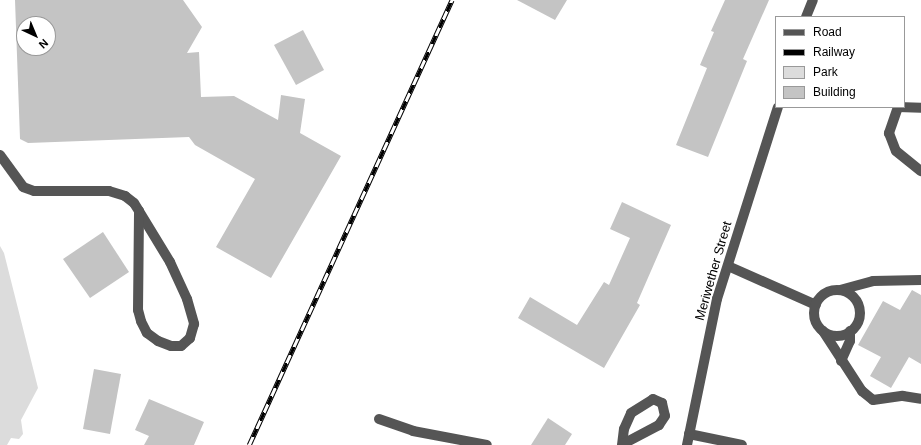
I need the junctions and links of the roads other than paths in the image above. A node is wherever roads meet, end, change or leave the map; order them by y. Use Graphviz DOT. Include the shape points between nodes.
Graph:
graph roads {
  1 [pos="812,0"];
  2 [pos="806,16"];
  3 [pos="905,107"];
  4 [pos="778,108"];
  5 [pos="898,108"];
  6 [pos="921,108"];
  7 [pos="0,155"];
  8 [pos="921,171"];
  9 [pos="139,211"];
  10 [pos="728,266"];
  11 [pos="921,280"];
  12 [pos="840,290"];
  13 [pos="816,305"];
  14 [pos="823,331"];
  15 [pos="850,331"];
  16 [pos="841,361"];
  17 [pos="921,399"];
  18 [pos="379,419"];
  19 [pos="689,434"];
  20 [pos="487,445"];
  21 [pos="622,445"];
  22 [pos="687,445"];
  23 [pos="742,445"];
  1 -- 2 [label="street"];
  3 -- 6 [label="street"];
  4 -- 10 [label="street, Meriwether Street"];
  5 -- 8 [label="street" via="889,133 896,151"];
  7 -- 9 [label="street" via="23,187 34,191 109,192 125,196"];
  9 -- 9 [label="street" via="170,262 187,299 194,324 190,338 181,346 171,346 158,341 147,333 141,320 138,310"];
  10 -- 13 [label="street"];
  10 -- 19 [label="street, Meriwether Street" via="717,299"];
  11 -- 12 [label="street" via="873,281"];
  12 -- 13 [label="street" via="825,293"];
  12 -- 15 [label="street" via="854,297 858,304 859,319"];
  13 -- 14 [label="street" via="815,319"];
  14 -- 15 [label="street" via="837,336"];
  14 -- 16 [label="street"];
  15 -- 16 [label="street" via="850,341"];
  16 -- 17 [label="street" via="862,391 873,400 903,396"];
  18 -- 20 [label="street" via="413,431"];
  19 -- 22 [label="street, Meriwether Street"];
  19 -- 23 [label="street"];
  21 -- 21 [label="street" via="660,425 665,416 662,403 653,399 631,413 624,429"];
}
